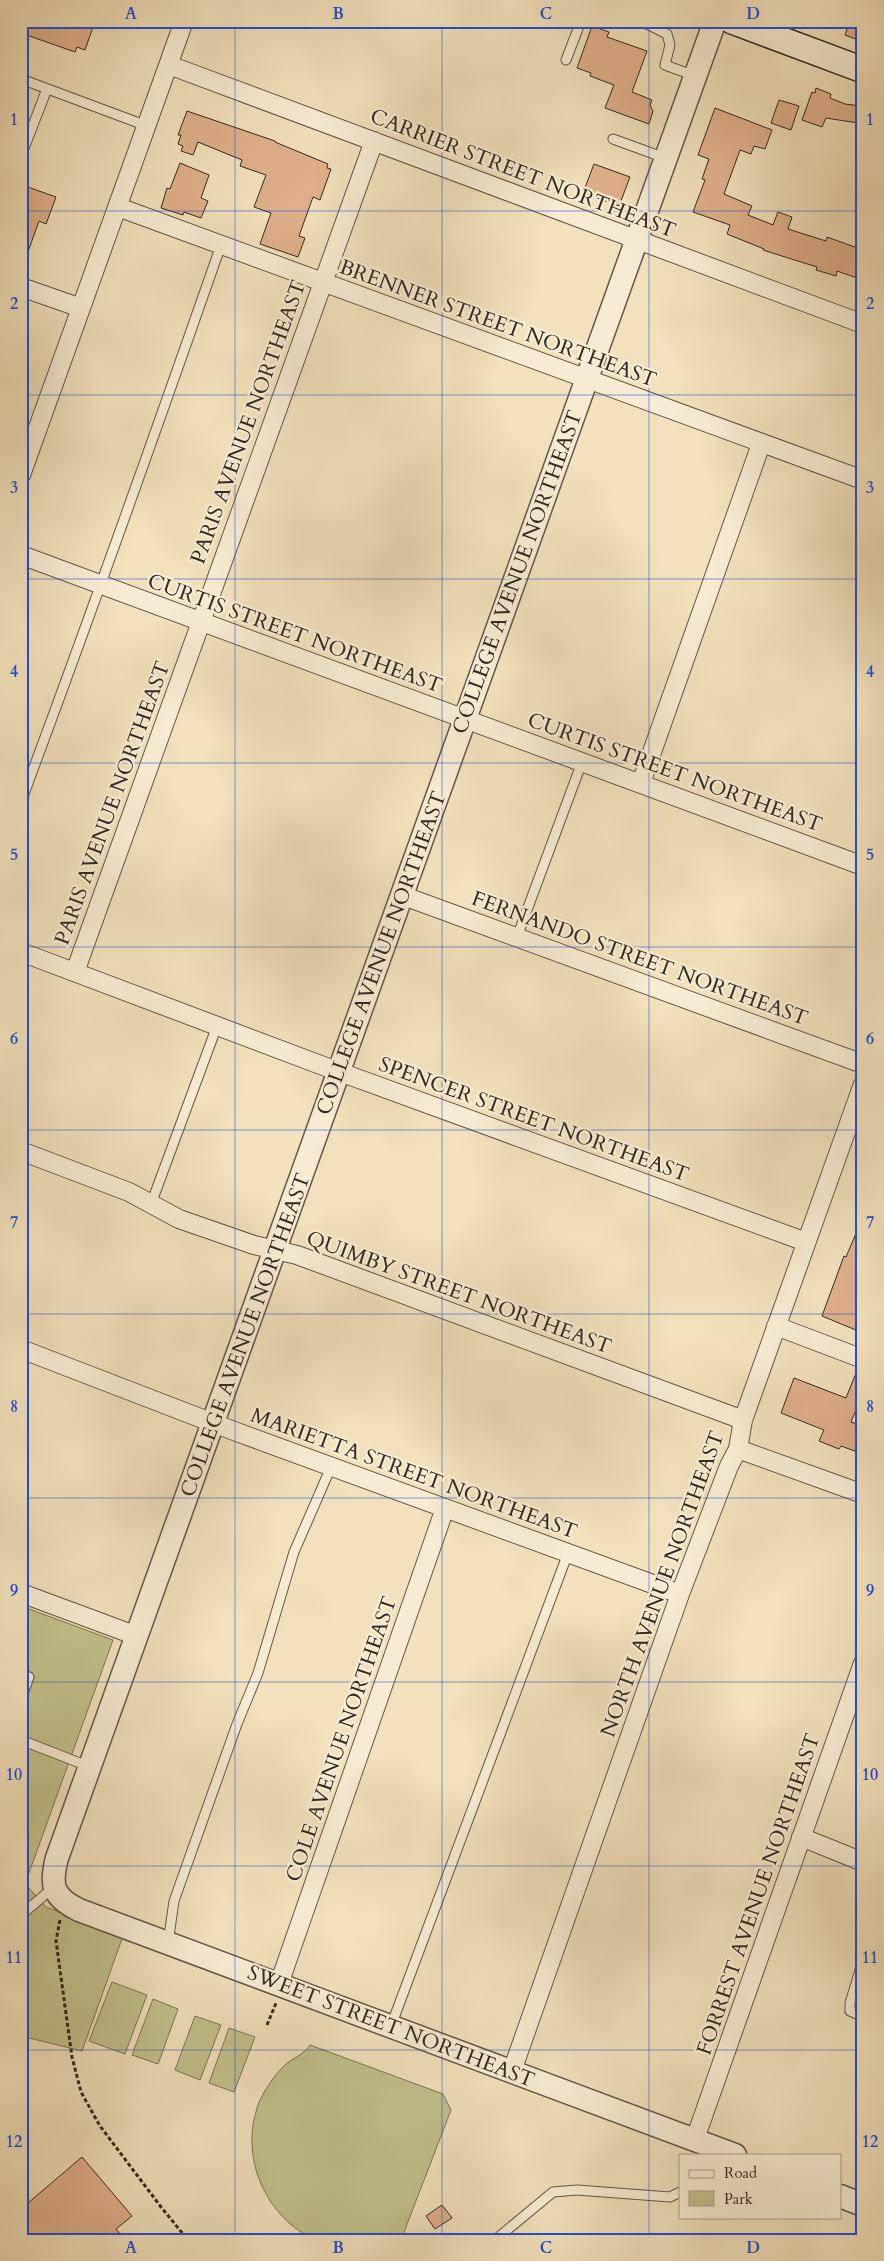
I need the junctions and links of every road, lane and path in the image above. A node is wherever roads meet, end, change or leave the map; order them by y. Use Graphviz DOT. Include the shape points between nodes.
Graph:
graph roads {
  1 [pos="184,21"];
  2 [pos="581,21"];
  3 [pos="641,21"];
  4 [pos="715,21"];
  5 [pos="732,21"];
  6 [pos="566,60"];
  7 [pos="169,65"];
  8 [pos="863,70"];
  9 [pos="696,76"];
  10 [pos="21,79"];
  11 [pos="47,88"];
  12 [pos="147,126"];
  13 [pos="613,139"];
  14 [pos="374,141"];
  15 [pos="21,156"];
  16 [pos="666,158"];
  17 [pos="118,207"];
  18 [pos="636,240"];
  19 [pos="221,245"];
  20 [pos="322,281"];
  21 [pos="21,287"];
  22 [pos="81,308"];
  23 [pos="863,324"];
  24 [pos="586,380"];
  25 [pos="761,444"];
  26 [pos="21,475"];
  27 [pos="863,480"];
  28 [pos="21,555"];
  29 [pos="102,585"];
  30 [pos="201,622"];
  31 [pos="464,720"];
  32 [pos="582,762"];
  33 [pos="641,783"];
  34 [pos="21,802"];
  35 [pos="863,866"];
  36 [pos="401,895"];
  37 [pos="517,937"];
  38 [pos="21,952"];
  39 [pos="76,972"];
  40 [pos="217,1026"];
  41 [pos="863,1064"];
  42 [pos="339,1072"];
  43 [pos="863,1084"];
  44 [pos="855,1132"];
  45 [pos="21,1152"];
  46 [pos="152,1204"];
  47 [pos="806,1242"];
  48 [pos="276,1251"];
  49 [pos="776,1326"];
  50 [pos="21,1349"];
  51 [pos="863,1359"];
  52 [pos="743,1420"];
  53 [pos="214,1424"];
  54 [pos="738,1449"];
  55 [pos="331,1467"];
  56 [pos="863,1494"];
  57 [pos="445,1508"];
  58 [pos="568,1553"];
  59 [pos="21,1593"];
  60 [pos="680,1594"];
  61 [pos="137,1636"];
  62 [pos="863,1663"];
  63 [pos="21,1674"];
  64 [pos="21,1699"];
  65 [pos="21,1740"];
  66 [pos="90,1767"];
  67 [pos="801,1837"];
  68 [pos="863,1862"];
  69 [pos="54,1887"];
  70 [pos="21,1915"];
  71 [pos="60,1918"];
  72 [pos="168,1943"];
  73 [pos="863,1960"];
  74 [pos="278,1992"];
  75 [pos="863,2017"];
  76 [pos="267,2025"];
  77 [pos="391,2026"];
  78 [pos="512,2071"];
  79 [pos="703,2146"];
  80 [pos="731,2154"];
  81 [pos="679,2192"];
  82 [pos="842,2197"];
  83 [pos="863,2205"];
  84 [pos="188,2240"];
  85 [pos="495,2240"];
  1 -- 7 [label="street"];
  2 -- 6 [label="lane"];
  3 -- 9 [label="lane" via="668,34 670,44 665,65"];
  4 -- 9 [label="street, COLLEGE AVENUE NORTHEAST"];
  5 -- 8 [label="main road"];
  7 -- 12 [label="street"];
  7 -- 14 [label="street, CARRIER STREET NORTHEAST"];
  9 -- 16 [label="street, COLLEGE AVENUE NORTHEAST"];
  10 -- 11 [label="lane"];
  11 -- 12 [label="lane"];
  11 -- 15 [label="lane"];
  12 -- 17 [label="street"];
  13 -- 16 [label="lane"];
  14 -- 18 [label="street, CARRIER STREET NORTHEAST"];
  14 -- 20 [label="street, PARIS AVENUE NORTHEAST"];
  16 -- 18 [label="street, COLLEGE AVENUE NORTHEAST"];
  17 -- 19 [label="street, BRENNER STREET NORTHEAST"];
  17 -- 22 [label="street"];
  18 -- 23 [label="street, CARRIER STREET NORTHEAST"];
  18 -- 24 [label="street, COLLEGE AVENUE NORTHEAST"];
  19 -- 20 [label="street, BRENNER STREET NORTHEAST"];
  19 -- 29 [label="lane"];
  20 -- 24 [label="street, BRENNER STREET NORTHEAST"];
  20 -- 30 [label="street, PARIS AVENUE NORTHEAST"];
  21 -- 22 [label="street"];
  22 -- 26 [label="street"];
  24 -- 25 [label="street, BRENNER STREET NORTHEAST"];
  24 -- 31 [label="street, COLLEGE AVENUE NORTHEAST"];
  25 -- 27 [label="street, BRENNER STREET NORTHEAST"];
  25 -- 33 [label="street"];
  28 -- 29 [label="street, CURTIS STREET NORTHEAST"];
  29 -- 30 [label="street, CURTIS STREET NORTHEAST"];
  29 -- 34 [label="lane"];
  30 -- 31 [label="street, CURTIS STREET NORTHEAST"];
  30 -- 39 [label="street, PARIS AVENUE NORTHEAST"];
  31 -- 32 [label="street, CURTIS STREET NORTHEAST"];
  31 -- 36 [label="street, COLLEGE AVENUE NORTHEAST"];
  32 -- 33 [label="street, CURTIS STREET NORTHEAST"];
  32 -- 37 [label="lane"];
  33 -- 35 [label="street, CURTIS STREET NORTHEAST"];
  36 -- 37 [label="street, FERNANDO STREET NORTHEAST"];
  36 -- 42 [label="street, COLLEGE AVENUE NORTHEAST"];
  37 -- 41 [label="street, FERNANDO STREET NORTHEAST"];
  38 -- 39 [label="street, SPENCER STREET NORTHEAST"];
  39 -- 40 [label="street, SPENCER STREET NORTHEAST"];
  40 -- 42 [label="street, SPENCER STREET NORTHEAST"];
  40 -- 46 [label="lane"];
  42 -- 47 [label="street, SPENCER STREET NORTHEAST"];
  42 -- 48 [label="street, COLLEGE AVENUE NORTHEAST"];
  43 -- 44 [label="street, NORTH AVENUE NORTHEAST"];
  44 -- 47 [label="street, NORTH AVENUE NORTHEAST"];
  45 -- 46 [label="street, QUIMBY STREET NORTHEAST" via="129,1192"];
  46 -- 48 [label="street, QUIMBY STREET NORTHEAST" via="179,1219"];
  47 -- 49 [label="street, NORTH AVENUE NORTHEAST"];
  48 -- 52 [label="street, QUIMBY STREET NORTHEAST" via="315,1262"];
  48 -- 53 [label="street, COLLEGE AVENUE NORTHEAST"];
  49 -- 51 [label="street"];
  49 -- 52 [label="street, NORTH AVENUE NORTHEAST"];
  50 -- 53 [label="street, MARIETTA STREET NORTHEAST"];
  52 -- 54 [label="street, NORTH AVENUE NORTHEAST"];
  53 -- 55 [label="street, MARIETTA STREET NORTHEAST"];
  53 -- 61 [label="street, COLLEGE AVENUE NORTHEAST"];
  54 -- 56 [label="street"];
  54 -- 60 [label="street, NORTH AVENUE NORTHEAST"];
  55 -- 57 [label="street, MARIETTA STREET NORTHEAST"];
  55 -- 72 [label="lane" via="294,1552 258,1673 174,1900"];
  57 -- 58 [label="street, MARIETTA STREET NORTHEAST"];
  57 -- 74 [label="street, COLE AVENUE NORTHEAST"];
  58 -- 60 [label="street, MARIETTA STREET NORTHEAST"];
  58 -- 77 [label="lane"];
  59 -- 61 [label="street"];
  60 -- 78 [label="street, NORTH AVENUE NORTHEAST"];
  61 -- 66 [label="street, COLLEGE AVENUE NORTHEAST"];
  62 -- 67 [label="street, FORREST AVENUE NORTHEAST"];
  63 -- 64 [label="lane" via="29,1677"];
  65 -- 66 [label="lane"];
  66 -- 69 [label="street, COLLEGE AVENUE NORTHEAST" via="57,1858"];
  67 -- 68 [label="street"];
  67 -- 79 [label="street, FORREST AVENUE NORTHEAST"];
  69 -- 70 [label="lane"];
  69 -- 72 [label="street, SWEET STREET NORTHEAST" via="68,1905"];
  71 -- 84 [label="path" via="56,1941 80,2092 100,2126"];
  72 -- 74 [label="street, SWEET STREET NORTHEAST"];
  73 -- 75 [label="lane" via="850,2011"];
  74 -- 76 [label="path"];
  74 -- 77 [label="street, SWEET STREET NORTHEAST"];
  77 -- 78 [label="street, SWEET STREET NORTHEAST"];
  78 -- 79 [label="street, SWEET STREET NORTHEAST"];
  79 -- 80 [label="street, SWEET STREET NORTHEAST"];
  81 -- 85 [label="lane" via="670,2197 577,2190 553,2192"];
  82 -- 83 [label="street"];
}
